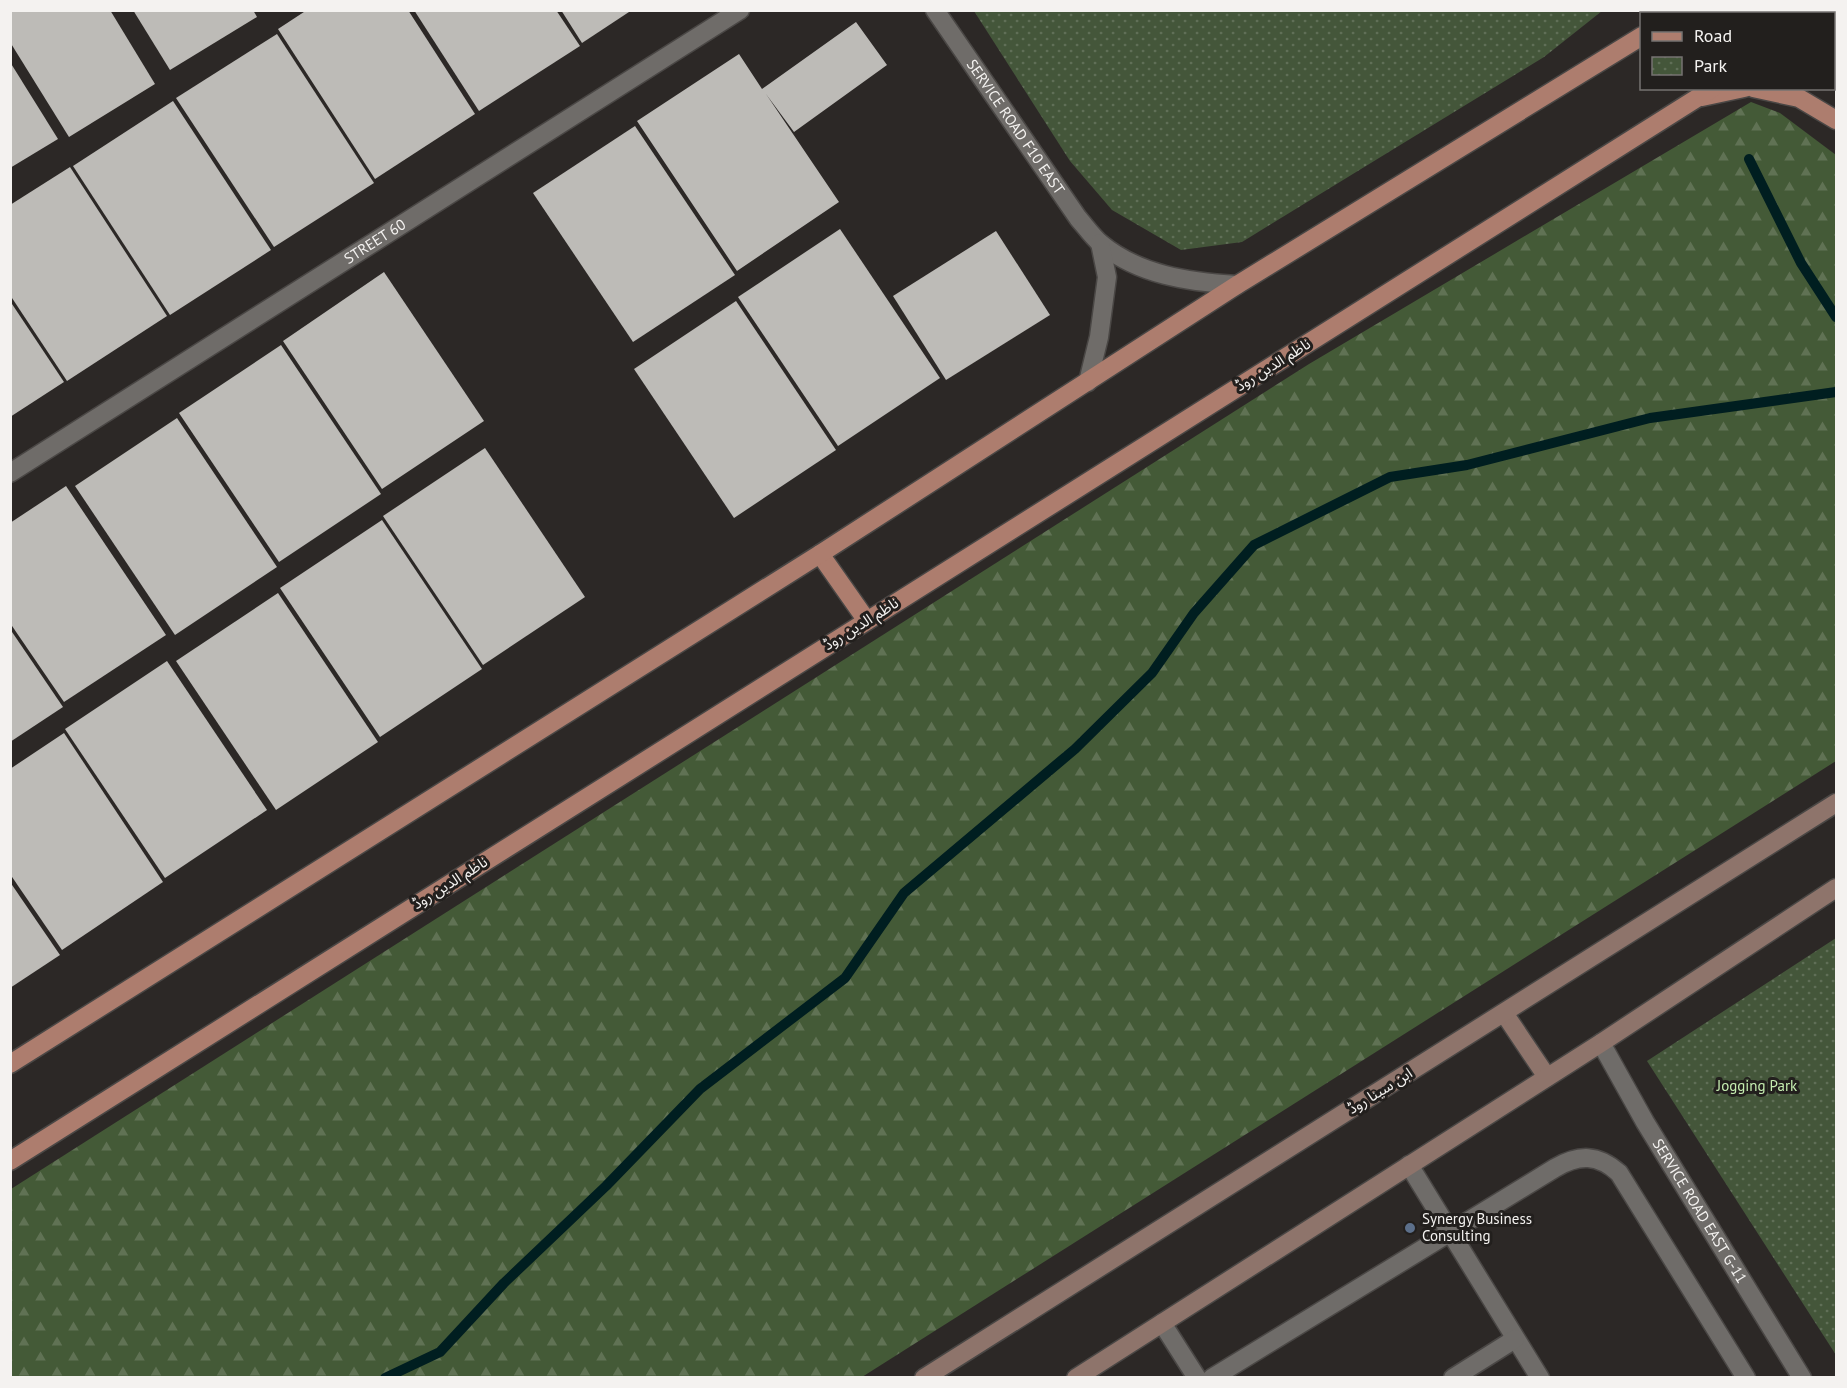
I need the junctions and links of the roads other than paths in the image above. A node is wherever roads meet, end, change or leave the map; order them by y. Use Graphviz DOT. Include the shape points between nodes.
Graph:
graph roads {
  1 [pos="740,10"];
  2 [pos="935,10"];
  3 [pos="1635,40"];
  4 [pos="1728,90"];
  5 [pos="1762,90"];
  6 [pos="1705,93"];
  7 [pos="1836,120"];
  8 [pos="1100,243"];
  9 [pos="1237,285"];
  10 [pos="1088,382"];
  11 [pos="10,473"];
  12 [pos="820,554"];
  13 [pos="867,621"];
  14 [pos="1836,803"];
  15 [pos="1836,888"];
  16 [pos="1504,1013"];
  17 [pos="1602,1043"];
  18 [pos="10,1064"];
  19 [pos="1547,1077"];
  20 [pos="10,1161"];
  21 [pos="1409,1165"];
  22 [pos="1450,1231"];
  23 [pos="1161,1323"];
  24 [pos="1515,1339"];
  25 [pos="924,1377"];
  26 [pos="1076,1377"];
  27 [pos="1197,1377"];
  28 [pos="1212,1377"];
  29 [pos="1453,1377"];
  30 [pos="1540,1377"];
  31 [pos="1746,1377"];
  32 [pos="1802,1377"];
  1 -- 11 [label="street, STREET 60"];
  2 -- 8 [label="street, SERVICE ROAD F10 EAST" via="1078,218"];
  3 -- 9 [label="main road"];
  4 -- 6 [label="main road"];
  5 -- 7 [label="main road" via="1799,98"];
  6 -- 13 [label="main road, ناظم الدین روڈ"];
  8 -- 9 [label="street, SERVICE ROAD F10 EAST" via="1137,265 1184,281"];
  8 -- 10 [label="street, SERVICE ROAD F10 EAST" via="1107,277"];
  9 -- 10 [label="main road"];
  10 -- 12 [label="main road"];
  12 -- 13 [label="main road"];
  12 -- 18 [label="main road"];
  13 -- 20 [label="main road, ناظم الدین روڈ"];
  14 -- 16 [label="main road, ابن سینا روڈ"];
  15 -- 17 [label="main road"];
  16 -- 19 [label="main road"];
  16 -- 25 [label="main road, ابن سینا روڈ"];
  17 -- 19 [label="main road"];
  17 -- 32 [label="street, SERVICE ROAD EAST G-11" via="1645,1122"];
  19 -- 21 [label="main road"];
  21 -- 22 [label="street"];
  21 -- 23 [label="main road"];
  22 -- 24 [label="street"];
  22 -- 28 [label="street"];
  22 -- 31 [label="street" via="1572,1158 1599,1159 1619,1173"];
  23 -- 26 [label="main road"];
  23 -- 27 [label="street"];
  24 -- 29 [label="street"];
  24 -- 30 [label="street"];
}
